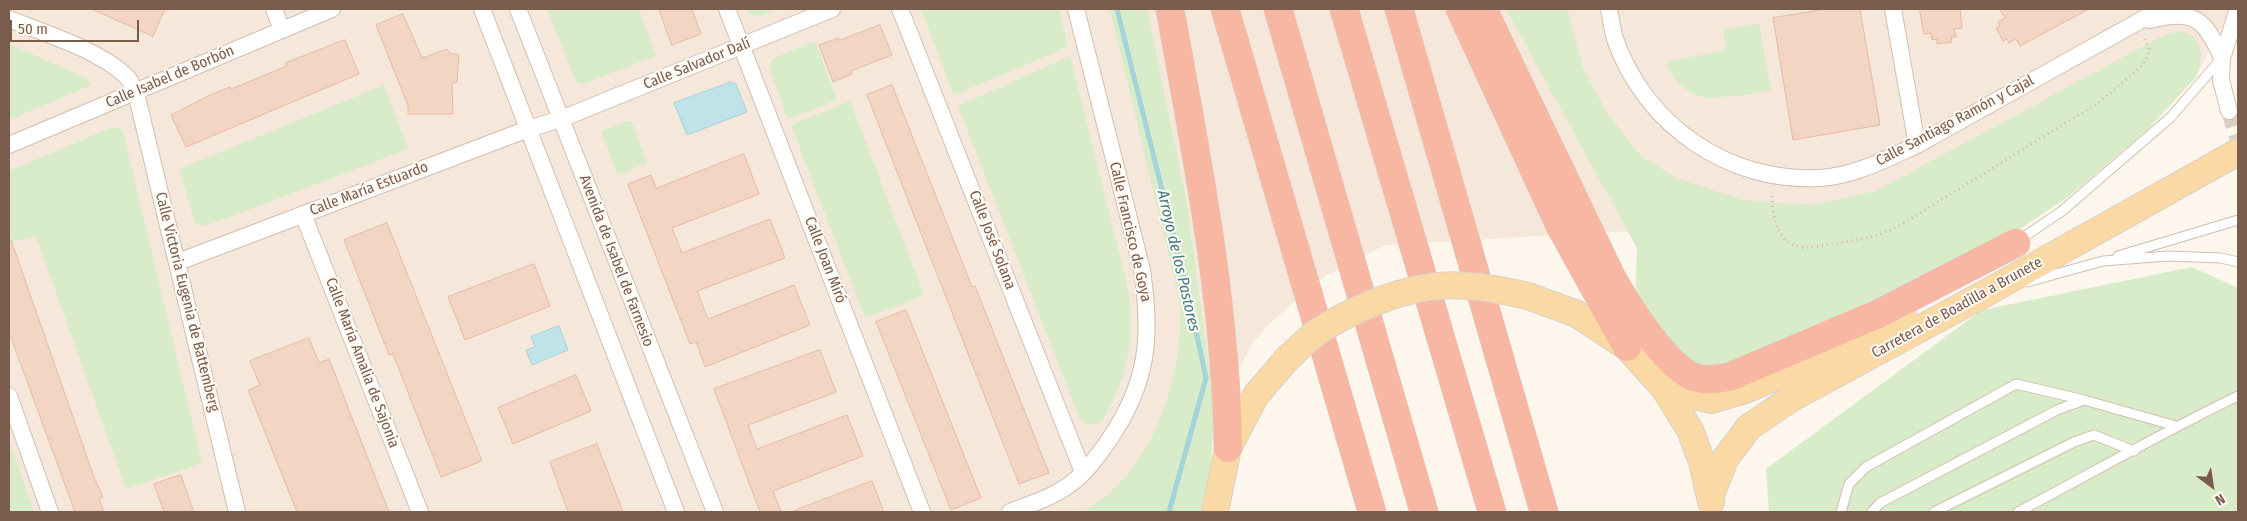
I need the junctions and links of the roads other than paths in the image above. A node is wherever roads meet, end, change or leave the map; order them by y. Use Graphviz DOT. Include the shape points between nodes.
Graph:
graph roads {
  1 [pos="274,9"];
  2 [pos="332,9"];
  3 [pos="482,9"];
  4 [pos="518,9"];
  5 [pos="728,9"];
  6 [pos="832,9"];
  7 [pos="900,9"];
  8 [pos="1076,9"];
  9 [pos="1170,9"];
  10 [pos="1225,9"];
  11 [pos="1278,9"];
  12 [pos="1344,9"];
  13 [pos="1399,9"];
  14 [pos="1460,9"];
  15 [pos="1483,9"];
  16 [pos="1609,9"];
  17 [pos="1893,9"];
  18 [pos="2161,9"];
  19 [pos="2238,9"];
  20 [pos="9,19"];
  21 [pos="2137,23"];
  22 [pos="282,30"];
  23 [pos="2238,44"];
  24 [pos="742,46"];
  25 [pos="2222,58"];
  26 [pos="136,93"];
  27 [pos="2229,111"];
  28 [pos="561,119"];
  29 [pos="528,129"];
  30 [pos="2238,139"];
  31 [pos="9,145"];
  32 [pos="1916,145"];
  33 [pos="2238,152"];
  34 [pos="304,214"];
  35 [pos="2238,220"];
  36 [pos="2016,243"];
  37 [pos="2103,261"];
  38 [pos="178,262"];
  39 [pos="2238,262"];
  40 [pos="1951,288"];
  41 [pos="1986,293"];
  42 [pos="1627,347"];
  43 [pos="1664,388"];
  44 [pos="9,396"];
  45 [pos="2238,396"];
  46 [pos="2084,400"];
  47 [pos="2176,426"];
  48 [pos="1228,448"];
  49 [pos="2134,451"];
  50 [pos="1083,472"];
  51 [pos="1711,505"];
  52 [pos="50,512"];
  53 [pos="237,512"];
  54 [pos="420,512"];
  55 [pos="676,512"];
  56 [pos="715,512"];
  57 [pos="922,512"];
  58 [pos="1010,512"];
  59 [pos="1215,512"];
  60 [pos="1372,512"];
  61 [pos="1424,512"];
  62 [pos="1492,512"];
  63 [pos="1544,512"];
  64 [pos="1840,512"];
  65 [pos="1872,512"];
  66 [pos="1934,512"];
  67 [pos="2018,512"];
  1 -- 22 [label="street"];
  2 -- 22 [label="street, Calle Isabel de Borbón"];
  3 -- 29 [label="street"];
  4 -- 28 [label="street, Avenida de Isabel de Farnesio"];
  5 -- 24 [label="street, Calle Joan Miró"];
  6 -- 24 [label="street, Calle Salvador Dalí"];
  7 -- 50 [label="street, Calle José Solana"];
  8 -- 50 [label="street, Calle Francisco de Goya" via="1142,270 1147,303 1147,343 1136,394 1120,425"];
  9 -- 48 [label="highway" via="1206,213 1227,387"];
  10 -- 60 [label="highway"];
  11 -- 61 [label="highway"];
  12 -- 62 [label="highway"];
  13 -- 63 [label="highway"];
  14 -- 42 [label="highway" via="1559,224"];
  15 -- 36 [label="highway" via="1611,276 1634,317 1692,376 1708,380 1729,378 1878,314"];
  16 -- 32 [label="street, Calle Santiago Ramón y Cajal" via="1614,38 1631,74 1656,110 1678,132 1707,152 1736,166 1774,176 1820,178 1878,163"];
  17 -- 32 [label="street"];
  18 -- 21 [label="street, Calle Santiago Ramón y Cajal"];
  19 -- 25 [label="street"];
  20 -- 26 [label="street" via="113,65 128,78"];
  21 -- 25 [label="street" via="2169,15 2189,16 2209,31"];
  21 -- 32 [label="street, Calle Santiago Ramón y Cajal"];
  22 -- 26 [label="street, Calle Isabel de Borbón"];
  23 -- 25 [label="street"];
  24 -- 28 [label="street, Calle Salvador Dalí"];
  24 -- 57 [label="street, Calle Joan Miró"];
  25 -- 27 [label="street" via="2222,80"];
  25 -- 36 [label="lane" via="2164,124 2062,211"];
  26 -- 31 [label="street, Calle Isabel de Borbón"];
  26 -- 38 [label="street, Calle Victoria Eugenia de Battemberg"];
  28 -- 29 [label="street, Calle María Estuardo"];
  28 -- 56 [label="street, Avenida de Isabel de Farnesio"];
  29 -- 34 [label="street, Calle María Estuardo"];
  29 -- 55 [label="street"];
  30 -- 43 [label="main road, Carretera de Boadilla a Brunete" via="1825,356 1745,390 1711,400"];
  33 -- 41 [label="main road, Carretera de Boadilla a Brunete"];
  34 -- 38 [label="street, Calle María Estuardo"];
  34 -- 54 [label="street, Calle María Amalia de Sajonia"];
  35 -- 37 [label="lane"];
  36 -- 40 [label="lane"];
  37 -- 39 [label="lane" via="2168,256 2221,258"];
  37 -- 41 [label="lane"];
  38 -- 53 [label="street, Calle Victoria Eugenia de Battemberg"];
  41 -- 51 [label="main road, Carretera de Boadilla a Brunete" via="1792,398 1749,427 1726,459"];
  42 -- 43 [label="main road"];
  42 -- 48 [label="main road, bridge" via="1577,314 1528,296 1497,289 1430,287 1389,297 1316,334 1287,359 1256,395"];
  43 -- 51 [label="main road" via="1690,430 1702,462"];
  44 -- 52 [label="street"];
  45 -- 47 [label="lane"];
  46 -- 47 [label="lane"];
  46 -- 64 [label="lane" via="2016,384 1866,467 1849,484"];
  46 -- 65 [label="lane" via="2056,410 1880,503"];
  47 -- 49 [label="lane"];
  48 -- 59 [label="main road"];
  49 -- 66 [label="lane" via="2094,435"];
  49 -- 67 [label="lane"];
  50 -- 58 [label="street, Calle Francisco de Goya" via="1053,495"];
}
